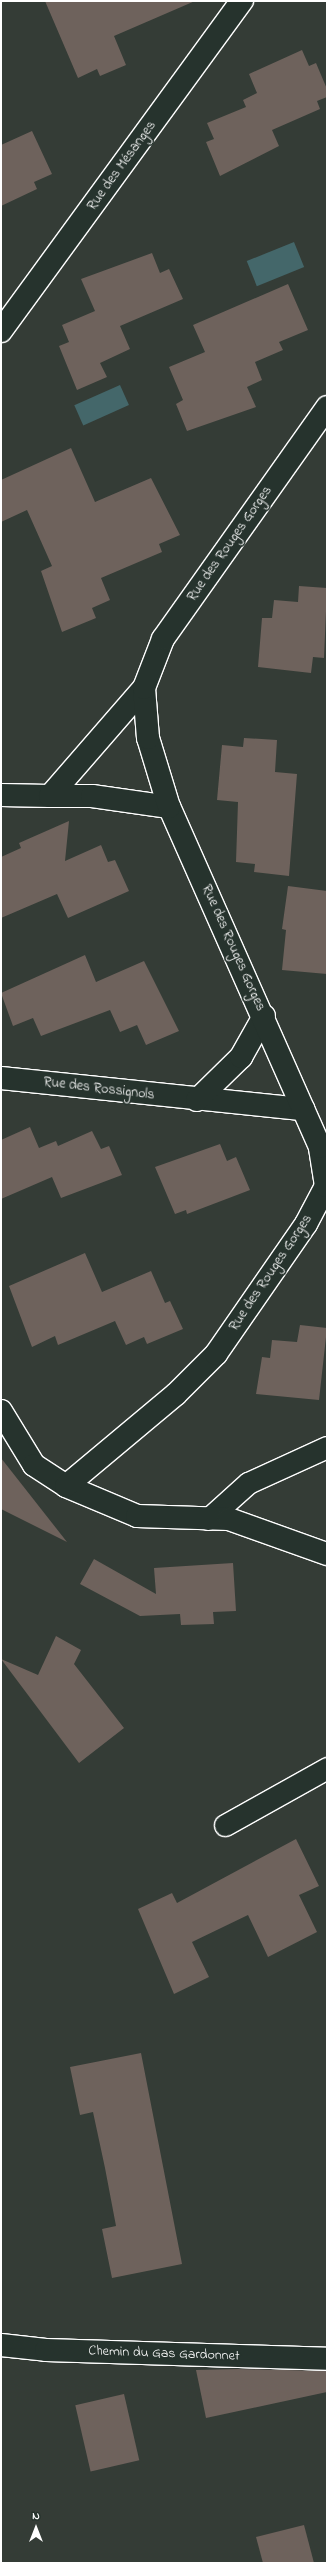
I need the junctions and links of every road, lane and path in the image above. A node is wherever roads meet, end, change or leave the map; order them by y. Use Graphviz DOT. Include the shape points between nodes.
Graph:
graph roads {
  1 [pos="242,1"];
  2 [pos="1,330"];
  3 [pos="327,407"];
  4 [pos="144,688"];
  5 [pos="1,795"];
  6 [pos="50,796"];
  7 [pos="169,807"];
  8 [pos="264,1016"];
  9 [pos="1,1078"];
  10 [pos="197,1100"];
  11 [pos="303,1109"];
  12 [pos="1,1411"];
  13 [pos="327,1447"];
  14 [pos="66,1486"];
  15 [pos="208,1519"];
  16 [pos="327,1554"];
  17 [pos="327,1768"];
  18 [pos="225,1825"];
  19 [pos="1,2345"];
  20 [pos="327,2359"];
  1 -- 2 [label="street, Rue des Mésanges"];
  3 -- 4 [label="street, Rue des Rouges Gorges" via="163,639"];
  4 -- 6 [label="street, Rue des Rouges Gorges"];
  4 -- 7 [label="street, Rue des Rouges Gorges" via="148,738"];
  5 -- 6 [label="street"];
  6 -- 7 [label="street" via="92,796"];
  7 -- 8 [label="street, Rue des Rouges Gorges"];
  8 -- 10 [label="street" via="240,1057"];
  8 -- 11 [label="street, Rue des Rouges Gorges"];
  9 -- 10 [label="street, Rue des Rossignols"];
  10 -- 11 [label="street, Rue des Rossignols"];
  11 -- 14 [label="street, Rue des Rouges Gorges" via="320,1147 326,1186 306,1224 216,1354 176,1394"];
  12 -- 14 [label="street" via="34,1465"];
  13 -- 15 [label="lane" via="248,1483"];
  14 -- 15 [label="street" via="137,1516"];
  15 -- 16 [label="street" via="229,1519"];
  17 -- 18 [label="lane"];
  19 -- 20 [label="street, Chemin du Gas Gardonnet" via="46,2350"];
}
